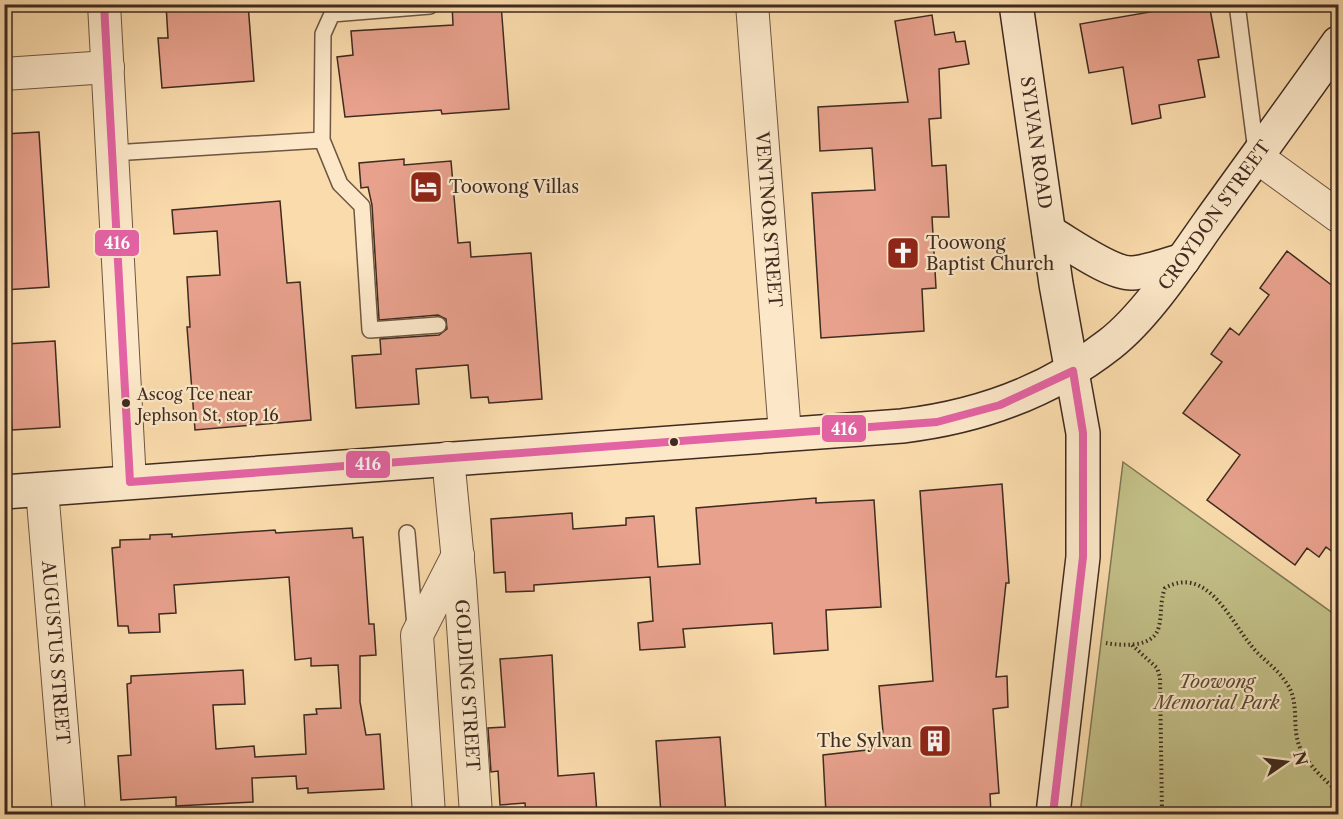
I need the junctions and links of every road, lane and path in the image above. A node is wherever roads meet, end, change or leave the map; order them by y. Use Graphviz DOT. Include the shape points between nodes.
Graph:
graph roads {
  1 [pos="104,4"];
  2 [pos="752,4"];
  3 [pos="1016,4"];
  4 [pos="1237,4"];
  5 [pos="430,6"];
  6 [pos="1338,43"];
  7 [pos="108,67"];
  8 [pos="4,74"];
  9 [pos="322,140"];
  10 [pos="113,153"];
  11 [pos="1257,157"];
  12 [pos="1338,216"];
  13 [pos="1049,232"];
  14 [pos="1183,260"];
  15 [pos="438,326"];
  16 [pos="1073,371"];
  17 [pos="785,434"];
  18 [pos="448,458"];
  19 [pos="130,482"];
  20 [pos="42,489"];
  21 [pos="4,492"];
  22 [pos="406,533"];
  23 [pos="458,555"];
  24 [pos="417,640"];
  25 [pos="1106,643"];
  26 [pos="1131,644"];
  27 [pos="1338,792"];
  28 [pos="69,814"];
  29 [pos="429,814"];
  30 [pos="476,814"];
  31 [pos="1053,814"];
  32 [pos="1162,814"];
  1 -- 7 [label="street"];
  2 -- 17 [label="street, VENTNOR STREET"];
  3 -- 13 [label="main road, SYLVAN ROAD"];
  4 -- 11 [label="lane"];
  5 -- 9 [label="lane" via="332,14 323,34"];
  6 -- 11 [label="main road, CROYDON STREET"];
  7 -- 8 [label="street"];
  7 -- 10 [label="street"];
  9 -- 10 [label="lane"];
  9 -- 15 [label="lane" via="340,184 362,206 370,330"];
  10 -- 19 [label="street"];
  11 -- 12 [label="street"];
  11 -- 14 [label="main road, CROYDON STREET"];
  13 -- 14 [label="main road" via="1105,267 1130,273"];
  13 -- 16 [label="main road, SYLVAN ROAD"];
  14 -- 16 [label="main road, CROYDON STREET" via="1120,335"];
  16 -- 17 [label="main road, CROYDON STREET" via="1017,398 955,418"];
  16 -- 31 [label="main road, SYLVAN ROAD" via="1083,433 1083,557"];
  17 -- 18 [label="main road, CROYDON STREET"];
  18 -- 19 [label="main road, CROYDON STREET"];
  18 -- 23 [label="street, GOLDING STREET"];
  19 -- 20 [label="main road, CROYDON STREET"];
  20 -- 21 [label="main road, CROYDON STREET"];
  20 -- 28 [label="street, AUGUSTUS STREET"];
  22 -- 24 [label="lane"];
  23 -- 24 [label="street, GOLDING STREET" via="418,631"];
  23 -- 30 [label="street, GOLDING STREET"];
  24 -- 29 [label="street, GOLDING STREET"];
  25 -- 26 [label="path"];
  26 -- 27 [label="path" via="1155,635 1165,588 1186,582 1202,586 1233,618 1250,645 1286,681 1295,700 1299,746"];
  26 -- 32 [label="path" via="1157,668 1160,677"];
}
